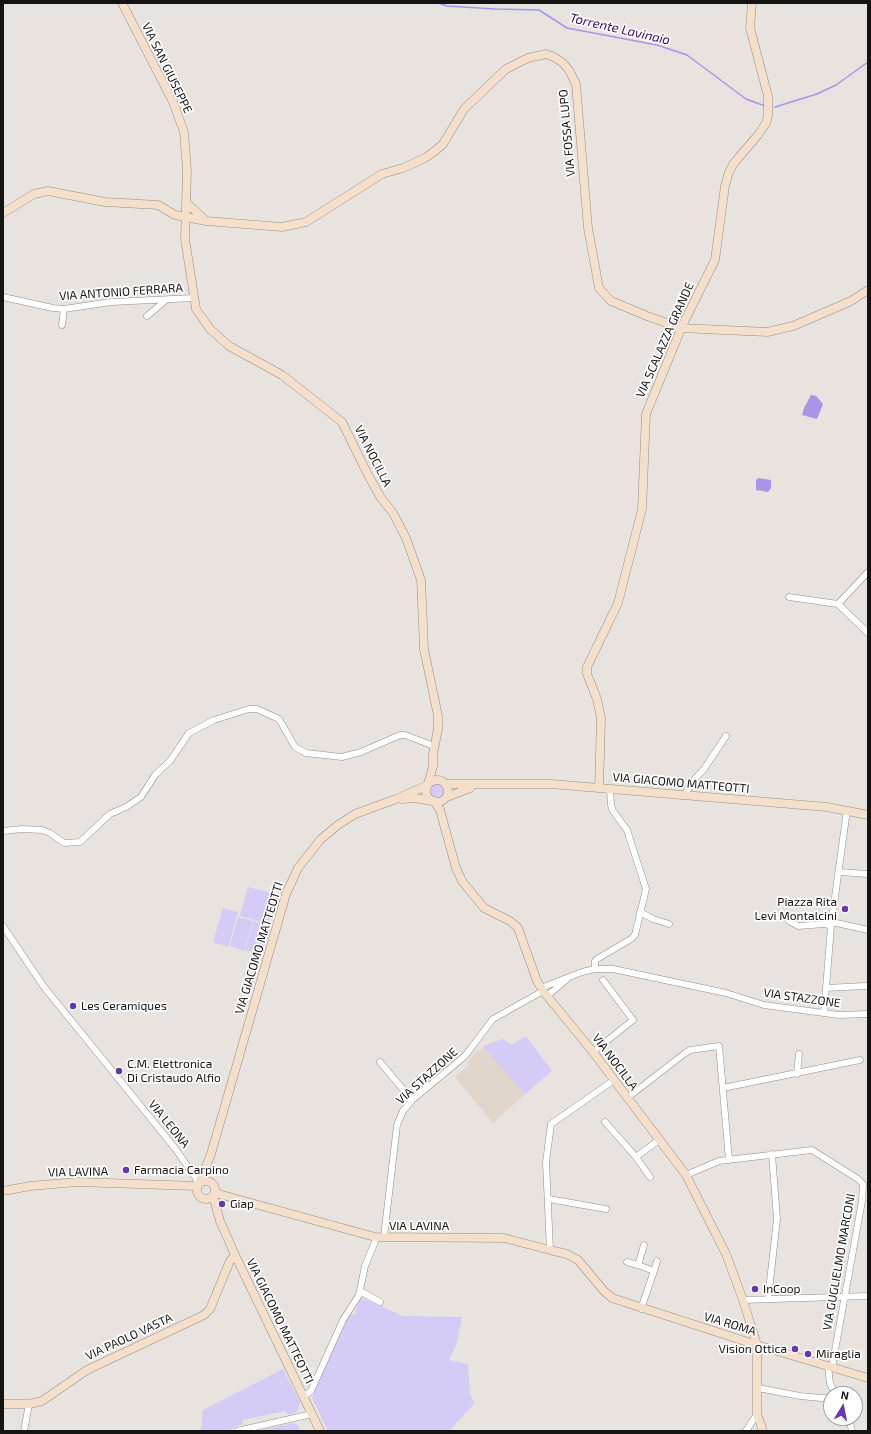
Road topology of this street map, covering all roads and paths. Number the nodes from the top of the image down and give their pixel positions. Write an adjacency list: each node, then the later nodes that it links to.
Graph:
1 (122, 3): 3 (street, VIA SAN GIUSEPPE)
2 (752, 3): 14 (street, VIA SCALAZZA GRANDE)
3 (186, 203): 5 (street, VIA SAN GIUSEPPE); 6 (street)
4 (3, 213): 5 (street, VIA FOSSA LUPO)
5 (186, 218): 6 (street, VIA FOSSA LUPO); 9 (street, VIA NOCILLA)
6 (206, 220): 14 (street, VIA FOSSA LUPO)
7 (868, 290): 14 (street, VIA FOSSA LUPO)
8 (3, 297): 11 (street, VIA ANTONIO FERRARA)
9 (194, 298): 10 (street, VIA ANTONIO FERRARA); 20 (street, VIA NOCILLA)
10 (166, 300): 11 (street, VIA ANTONIO FERRARA); 12 (street)
11 (64, 309): 13 (street)
12 (147, 316)
13 (62, 325)
14 (681, 328): 25 (street, VIA SCALAZZA GRANDE)
15 (868, 572): 17 (street)
16 (789, 597): 17 (street)
17 (838, 604): 18 (street)
18 (868, 633)
19 (726, 736): 27 (street)
20 (434, 746): 21 (street, VIA NOCILLA); 34 (street)
21 (433, 766): 22 (street); 23 (street, VIA NOCILLA)
22 (444, 782): 23 (street); 24 (street); 28 (street)
23 (428, 784): 29 (street); 30 (street)
24 (491, 784): 25 (street, VIA GIACOMO MATTEOTTI); 28 (street)
25 (599, 788): 26 (street, VIA GIACOMO MATTEOTTI)
26 (610, 789): 27 (street, VIA GIACOMO MATTEOTTI); 37 (street)
27 (684, 796): 32 (street, VIA GIACOMO MATTEOTTI)
28 (445, 798): 30 (street); 31 (street)
29 (396, 799): 30 (street); 62 (street, VIA GIACOMO MATTEOTTI)
30 (433, 801): 31 (street)
31 (440, 810): 48 (street, VIA NOCILLA)
32 (847, 810): 33 (street, VIA GIACOMO MATTEOTTI); 35 (street)
33 (868, 815)
34 (3, 831)
35 (839, 872): 36 (street); 40 (street)
36 (868, 874)
37 (640, 912): 39 (street); 43 (street)
38 (789, 921): 40 (street)
39 (669, 924)
40 (832, 924): 42 (street); 47 (street)
41 (3, 926): 68 (street, VIA LEONA)
42 (868, 930)
43 (595, 969): 44 (street, VIA STAZZONE); 49 (street, VIA STAZZONE)
44 (569, 977): 48 (street, VIA STAZZONE); 48 (street)
45 (603, 980): 51 (street)
46 (865, 986): 47 (street)
47 (826, 988): 49 (street)
48 (544, 992): 51 (street, VIA NOCILLA); 59 (street, VIA STAZZONE)
49 (824, 1013): 50 (street, VIA STAZZONE)
50 (868, 1014)
51 (593, 1052): 56 (street, VIA NOCILLA)
52 (799, 1054): 55 (street)
53 (860, 1060): 55 (street)
54 (380, 1062): 59 (street)
55 (797, 1074): 57 (street)
56 (614, 1080): 58 (street, VIA NOCILLA); 74 (street)
57 (723, 1088): 58 (street); 65 (street)
58 (627, 1098): 61 (street, VIA NOCILLA)
59 (412, 1100): 77 (street, VIA STAZZONE)
60 (606, 1122): 64 (street)
61 (659, 1140): 64 (street); 66 (street, VIA NOCILLA)
62 (211, 1154): 68 (street); 69 (street)
63 (772, 1154): 65 (street); 86 (street, VIA GUGLIELMO MARCONI); 89 (street)
64 (636, 1157): 67 (street)
65 (729, 1160): 66 (street)
66 (686, 1175): 90 (street, VIA NOCILLA)
67 (650, 1177)
68 (198, 1184): 69 (street); 70 (street, VIA LAVINA); 73 (street)
69 (213, 1184): 72 (street)
70 (178, 1186): 71 (street, VIA LAVINA); 73 (street)
71 (3, 1191)
72 (214, 1194): 73 (street); 76 (street); 77 (street, VIA LAVINA)
73 (200, 1197): 76 (street)
74 (549, 1200): 75 (street); 79 (street)
75 (606, 1209)
76 (220, 1221): 80 (street, VIA GIACOMO MATTEOTTI)
77 (381, 1237): 79 (street, VIA LAVINA); 85 (street, VIA STAZZONE)
78 (644, 1245): 83 (street)
79 (550, 1250): 88 (street, VIA LAVINA)
80 (235, 1255): 98 (street, VIA GIACOMO MATTEOTTI); 101 (street, VIA PAOLO VASTA)
81 (657, 1261): 84 (street)
82 (627, 1262): 83 (street)
83 (638, 1265): 84 (street)
84 (654, 1271): 92 (street)
85 (360, 1291): 91 (street); 98 (street, VIA STAZZONE)
86 (845, 1296): 87 (street); 89 (street); 94 (street, VIA GUGLIELMO MARCONI)
87 (868, 1296)
88 (609, 1297): 92 (street, VIA ROMA)
89 (768, 1299): 90 (street)
90 (743, 1300): 93 (street, VIA NOCILLA)
91 (380, 1302)
92 (641, 1309): 93 (street, VIA ROMA)
93 (757, 1345): 94 (street, VIA ROMA); 97 (street, VIA NOCILLA)
94 (830, 1366): 95 (street, VIA ROMA); 96 (street, VIA GUGLIELMO MARCONI)
95 (868, 1378)
96 (831, 1386)
97 (758, 1388): 99 (street); 103 (street, VIA NOCILLA)
98 (303, 1397): 102 (street, VIA GIACOMO MATTEOTTI)
99 (823, 1398)
100 (3, 1404): 101 (street, VIA PAOLO VASTA)
101 (29, 1404): 104 (street)
102 (312, 1414): 105 (street); 106 (street, VIA GIACOMO MATTEOTTI)
103 (757, 1414): 107 (street); 108 (street)
104 (24, 1431)
105 (237, 1431)
106 (320, 1431)
107 (746, 1431)
108 (763, 1431)

